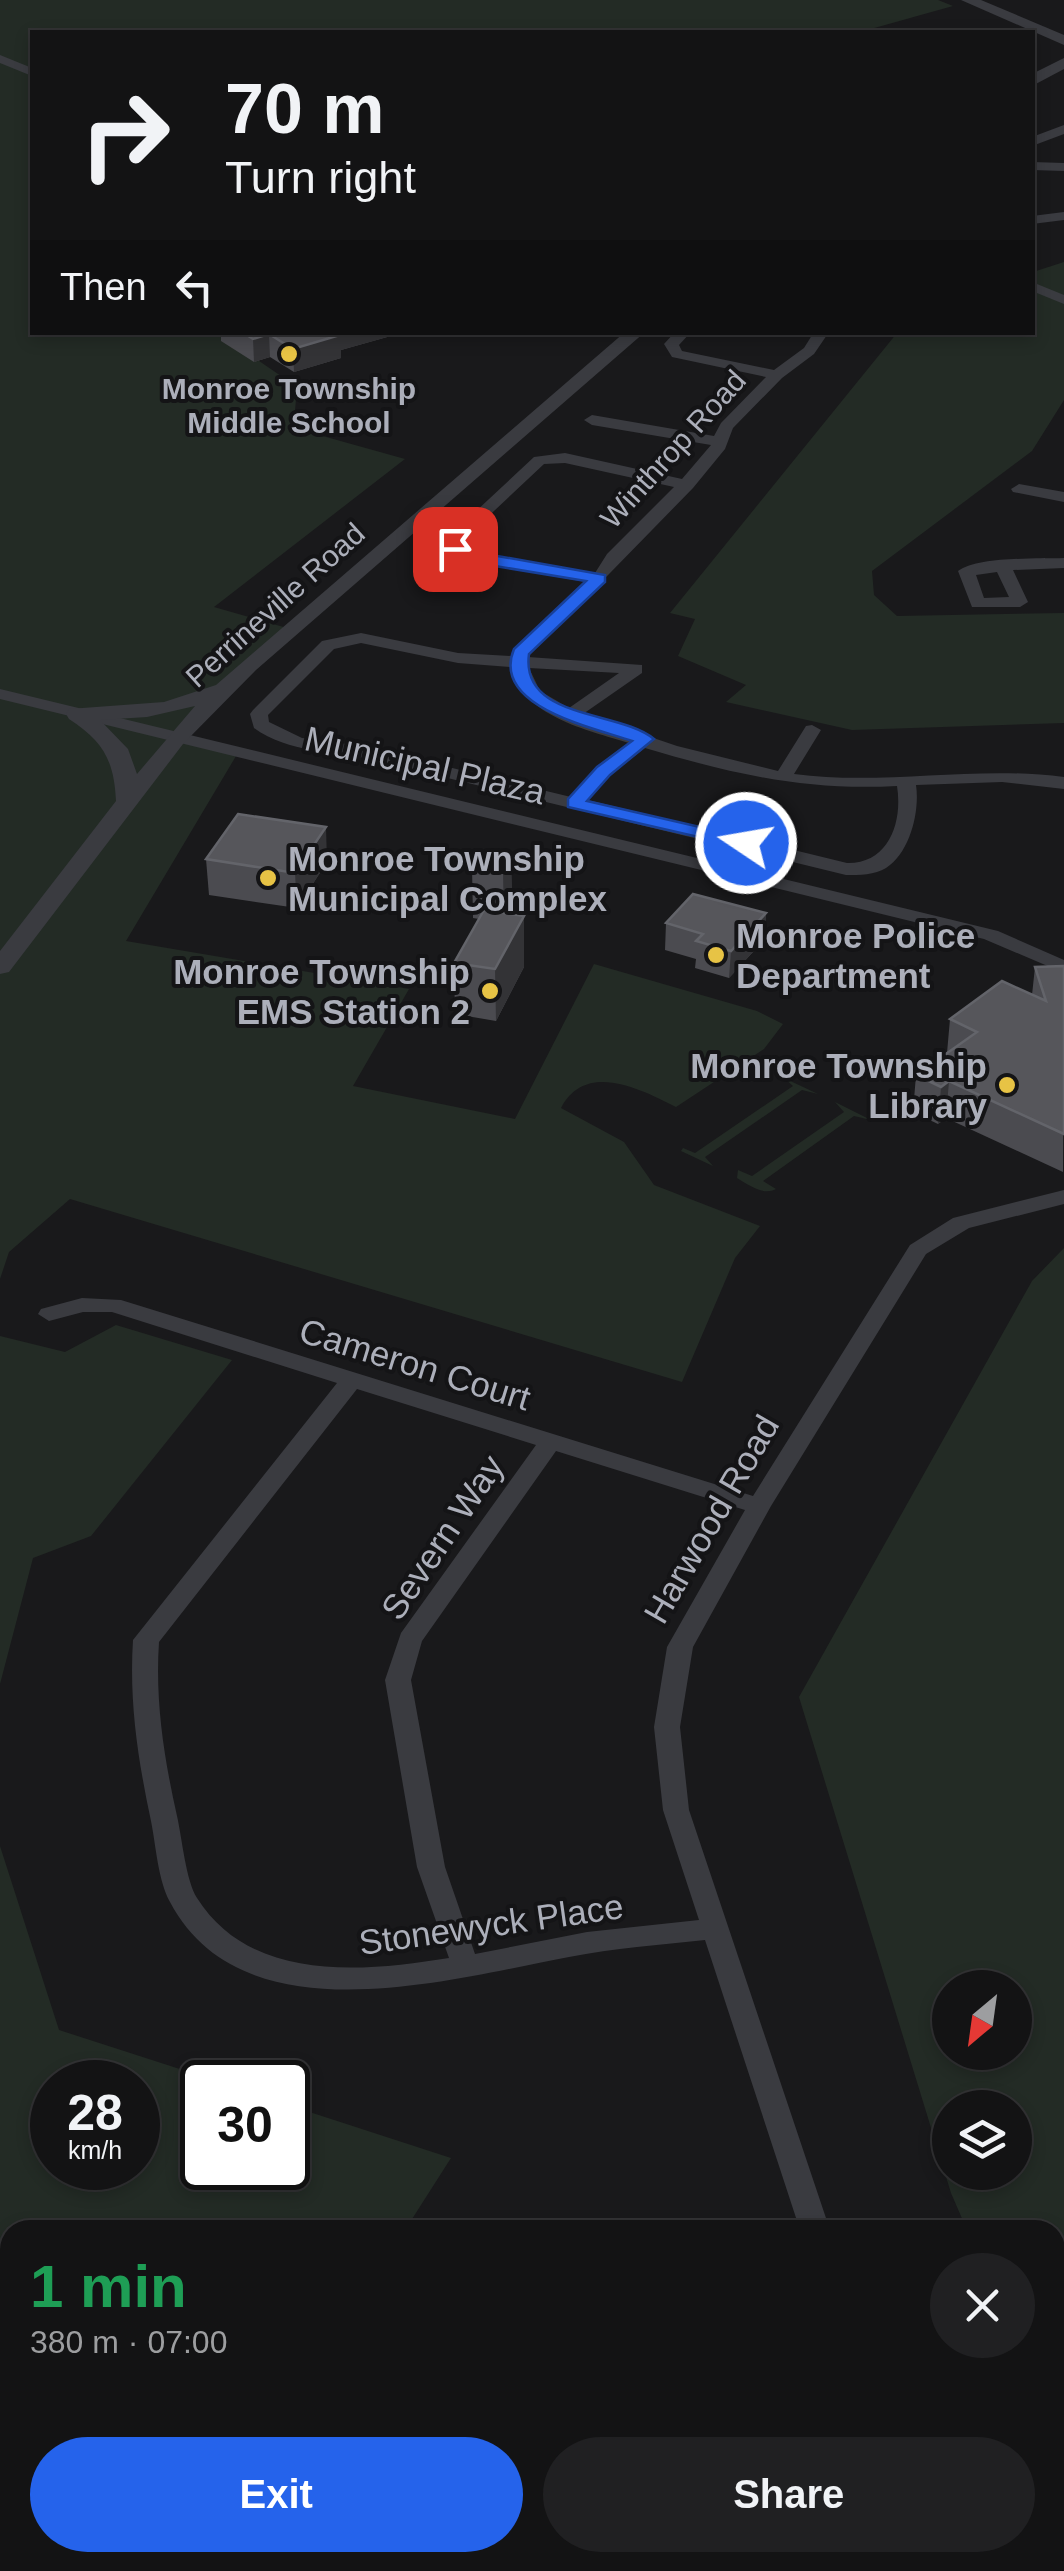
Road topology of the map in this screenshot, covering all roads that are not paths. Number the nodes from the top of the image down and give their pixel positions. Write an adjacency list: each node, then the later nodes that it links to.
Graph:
1 (968, 0): 2 (street)
2 (1034, 28): 3 (street); 4 (street)
3 (1064, 31)
4 (1064, 40)
5 (0, 59): 7 (street)
6 (1061, 66): 8 (street)
7 (30, 71)
8 (1035, 79)
9 (1064, 129): 10 (street)
10 (1035, 141)
11 (1035, 166): 12 (street)
12 (1064, 167)
13 (1064, 216): 14 (street)
14 (1035, 220)
15 (1035, 287): 16 (street)
16 (1064, 300)
17 (633, 335): 30 (street, Perrineville Road)
18 (681, 335): 20 (street)
19 (820, 335): 20 (street, Winthrop Road)
20 (777, 376): 22 (street, Winthrop Road)
21 (592, 420): 22 (street)
22 (720, 442): 23 (street, Winthrop Road)
23 (686, 484): 28 (street, Winthrop Road); 28 (street)
24 (1018, 489): 25 (street)
25 (1064, 497)
26 (1064, 562): 27 (street)
27 (1003, 566)
28 (599, 578): 29 (street, Winthrop Road)
29 (519, 664): 33 (street); 33 (street); 41 (street)
30 (228, 684): 32 (street); 35 (street, Perrineville Road)
31 (0, 694): 32 (street, Municipal Plaza)
32 (77, 714): 35 (street, Municipal Plaza); 40 (street)
33 (569, 716): 36 (street)
34 (812, 730): 37 (street)
35 (175, 738): 40 (street, Perrineville Road); 42 (street, Municipal Plaza)
36 (645, 739): 37 (street); 41 (street)
37 (782, 777): 38 (street)
38 (906, 782): 39 (street); 41 (street)
39 (1064, 783)
40 (127, 800): 43 (street, Perrineville Road)
41 (574, 803)
42 (1064, 966)
43 (0, 967)
44 (1064, 1197): 48 (street, Harwood Road)
45 (49, 1314): 46 (street, Cameron Court)
46 (351, 1381): 47 (street, Cameron Court); 50 (street, Stonewyck Place)
47 (549, 1443): 48 (street, Cameron Court); 50 (street, Severn Way)
48 (760, 1506): 49 (street, Harwood Road)
49 (713, 1929): 50 (street, Stonewyck Place); 51 (street, Harwood Road)
50 (465, 1965)
51 (812, 2220)

